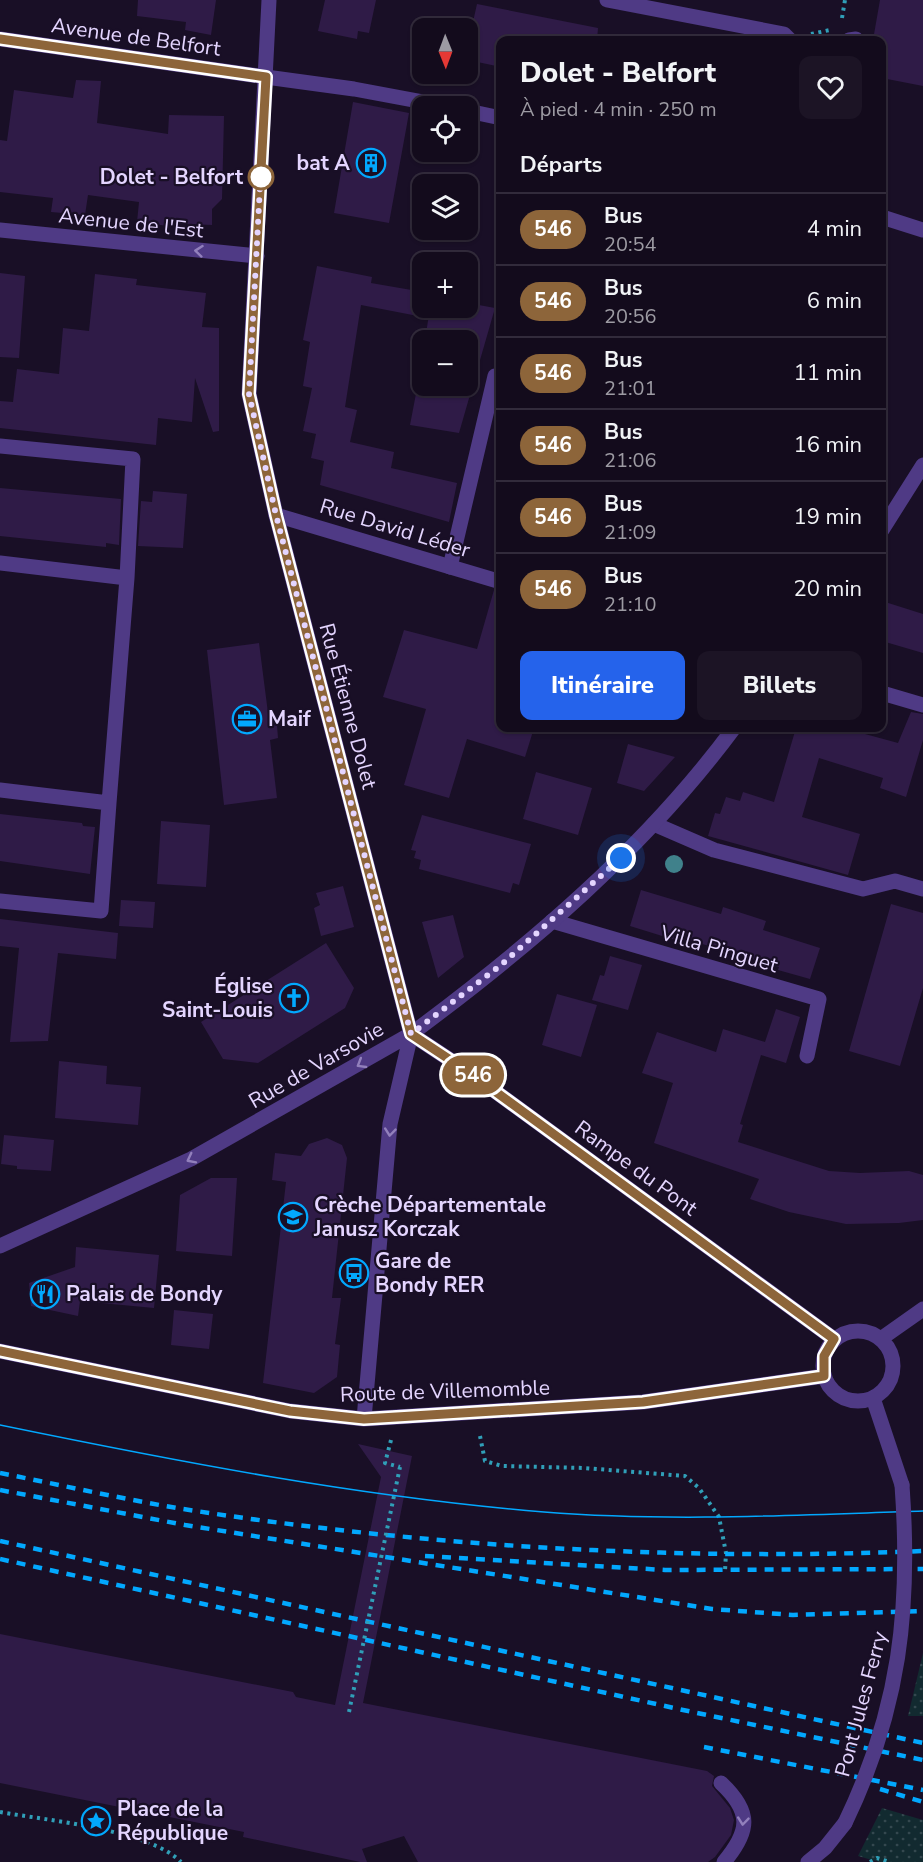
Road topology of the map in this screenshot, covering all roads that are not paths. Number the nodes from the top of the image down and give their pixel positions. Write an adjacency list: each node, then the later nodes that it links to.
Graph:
1 (269, 0): 5 (street, Rue Étienne Dolet)
2 (607, 0): 3 (street)
3 (782, 36)
4 (0, 39): 5 (street, Avenue de Belfort)
5 (266, 77): 6 (street, Avenue de Belfort); 12 (street, Rue Étienne Dolet)
6 (412, 100)
7 (478, 113): 8 (street)
8 (496, 117)
9 (886, 218): 11 (street)
10 (0, 230): 12 (street, Avenue de l'Est, one-way to 10)
11 (923, 230)
12 (257, 256): 16 (street, Rue Étienne Dolet)
13 (495, 376): 19 (street)
14 (0, 446): 20 (street)
15 (923, 465): 17 (street)
16 (276, 515): 19 (street, Rue David Léder); 31 (street, Rue Étienne Dolet)
17 (886, 524)
18 (0, 563): 20 (street)
19 (450, 567): 21 (street, Rue David Léder)
20 (127, 578): 26 (street)
21 (496, 581)
22 (886, 694): 23 (street)
23 (923, 705)
24 (731, 732): 27 (street, Rue de Varsovie)
25 (0, 790): 26 (street)
26 (109, 803): 29 (street)
27 (654, 824): 28 (street); 30 (street, Rue de Varsovie)
28 (923, 889)
29 (0, 901)
30 (552, 921): 31 (street, Rue de Varsovie); 32 (street, Villa Pinguet)
31 (411, 1034): 33 (street, Rue de Varsovie, one-way to 33); 36 (street, Rampe du Pont); 40 (street, Rue Étienne Dolet, one-way to 40)
32 (807, 1056)
33 (0, 1246)
34 (923, 1309): 35 (street)
35 (882, 1338): 36 (street); 39 (street)
36 (834, 1339): 38 (street)
37 (0, 1351): 40 (street, Route de Villemomble)
38 (824, 1376): 39 (street); 40 (street, Route de Villemomble)
39 (873, 1398): 43 (street, Pont Jules Ferry, bridge)
40 (364, 1419)
41 (721, 1783): 42 (street, one-way to 42)
42 (724, 1862)
43 (808, 1862)

